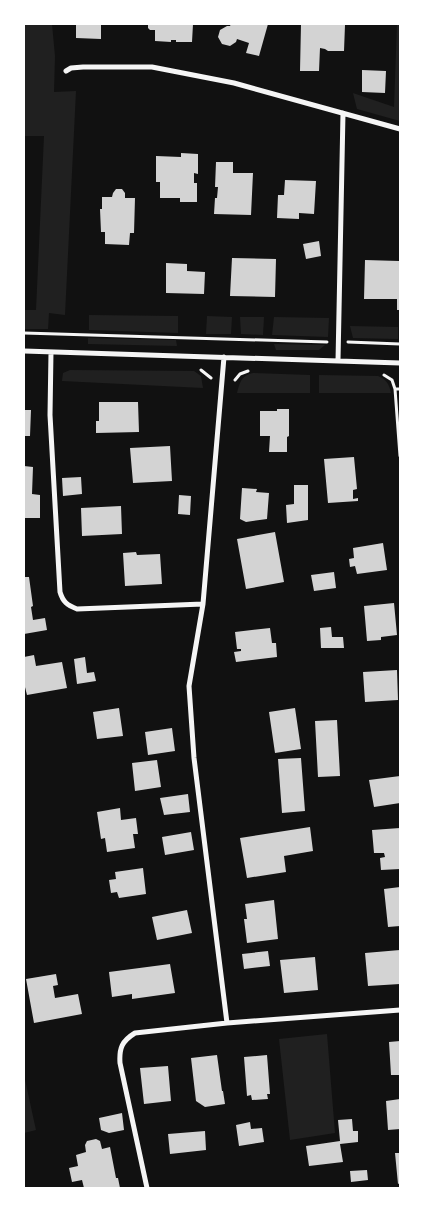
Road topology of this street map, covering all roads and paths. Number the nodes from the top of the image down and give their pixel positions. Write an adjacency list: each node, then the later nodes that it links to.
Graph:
1 (66, 71): 2 (street)
2 (343, 113): 3 (street); 5 (street)
3 (400, 129)
4 (24, 333): 5 (path)
5 (338, 342): 6 (path); 10 (street)
6 (400, 344)
7 (24, 351): 8 (street)
8 (51, 352): 9 (street); 16 (street)
9 (224, 357): 10 (street); 16 (street)
10 (338, 361): 11 (street)
11 (400, 363)
12 (236, 380): 13 (path)
13 (234, 388)
14 (395, 389): 15 (path)
15 (400, 456)
16 (203, 604): 18 (street)
17 (400, 1010): 18 (street)
18 (227, 1023): 19 (street)
19 (147, 1188)

